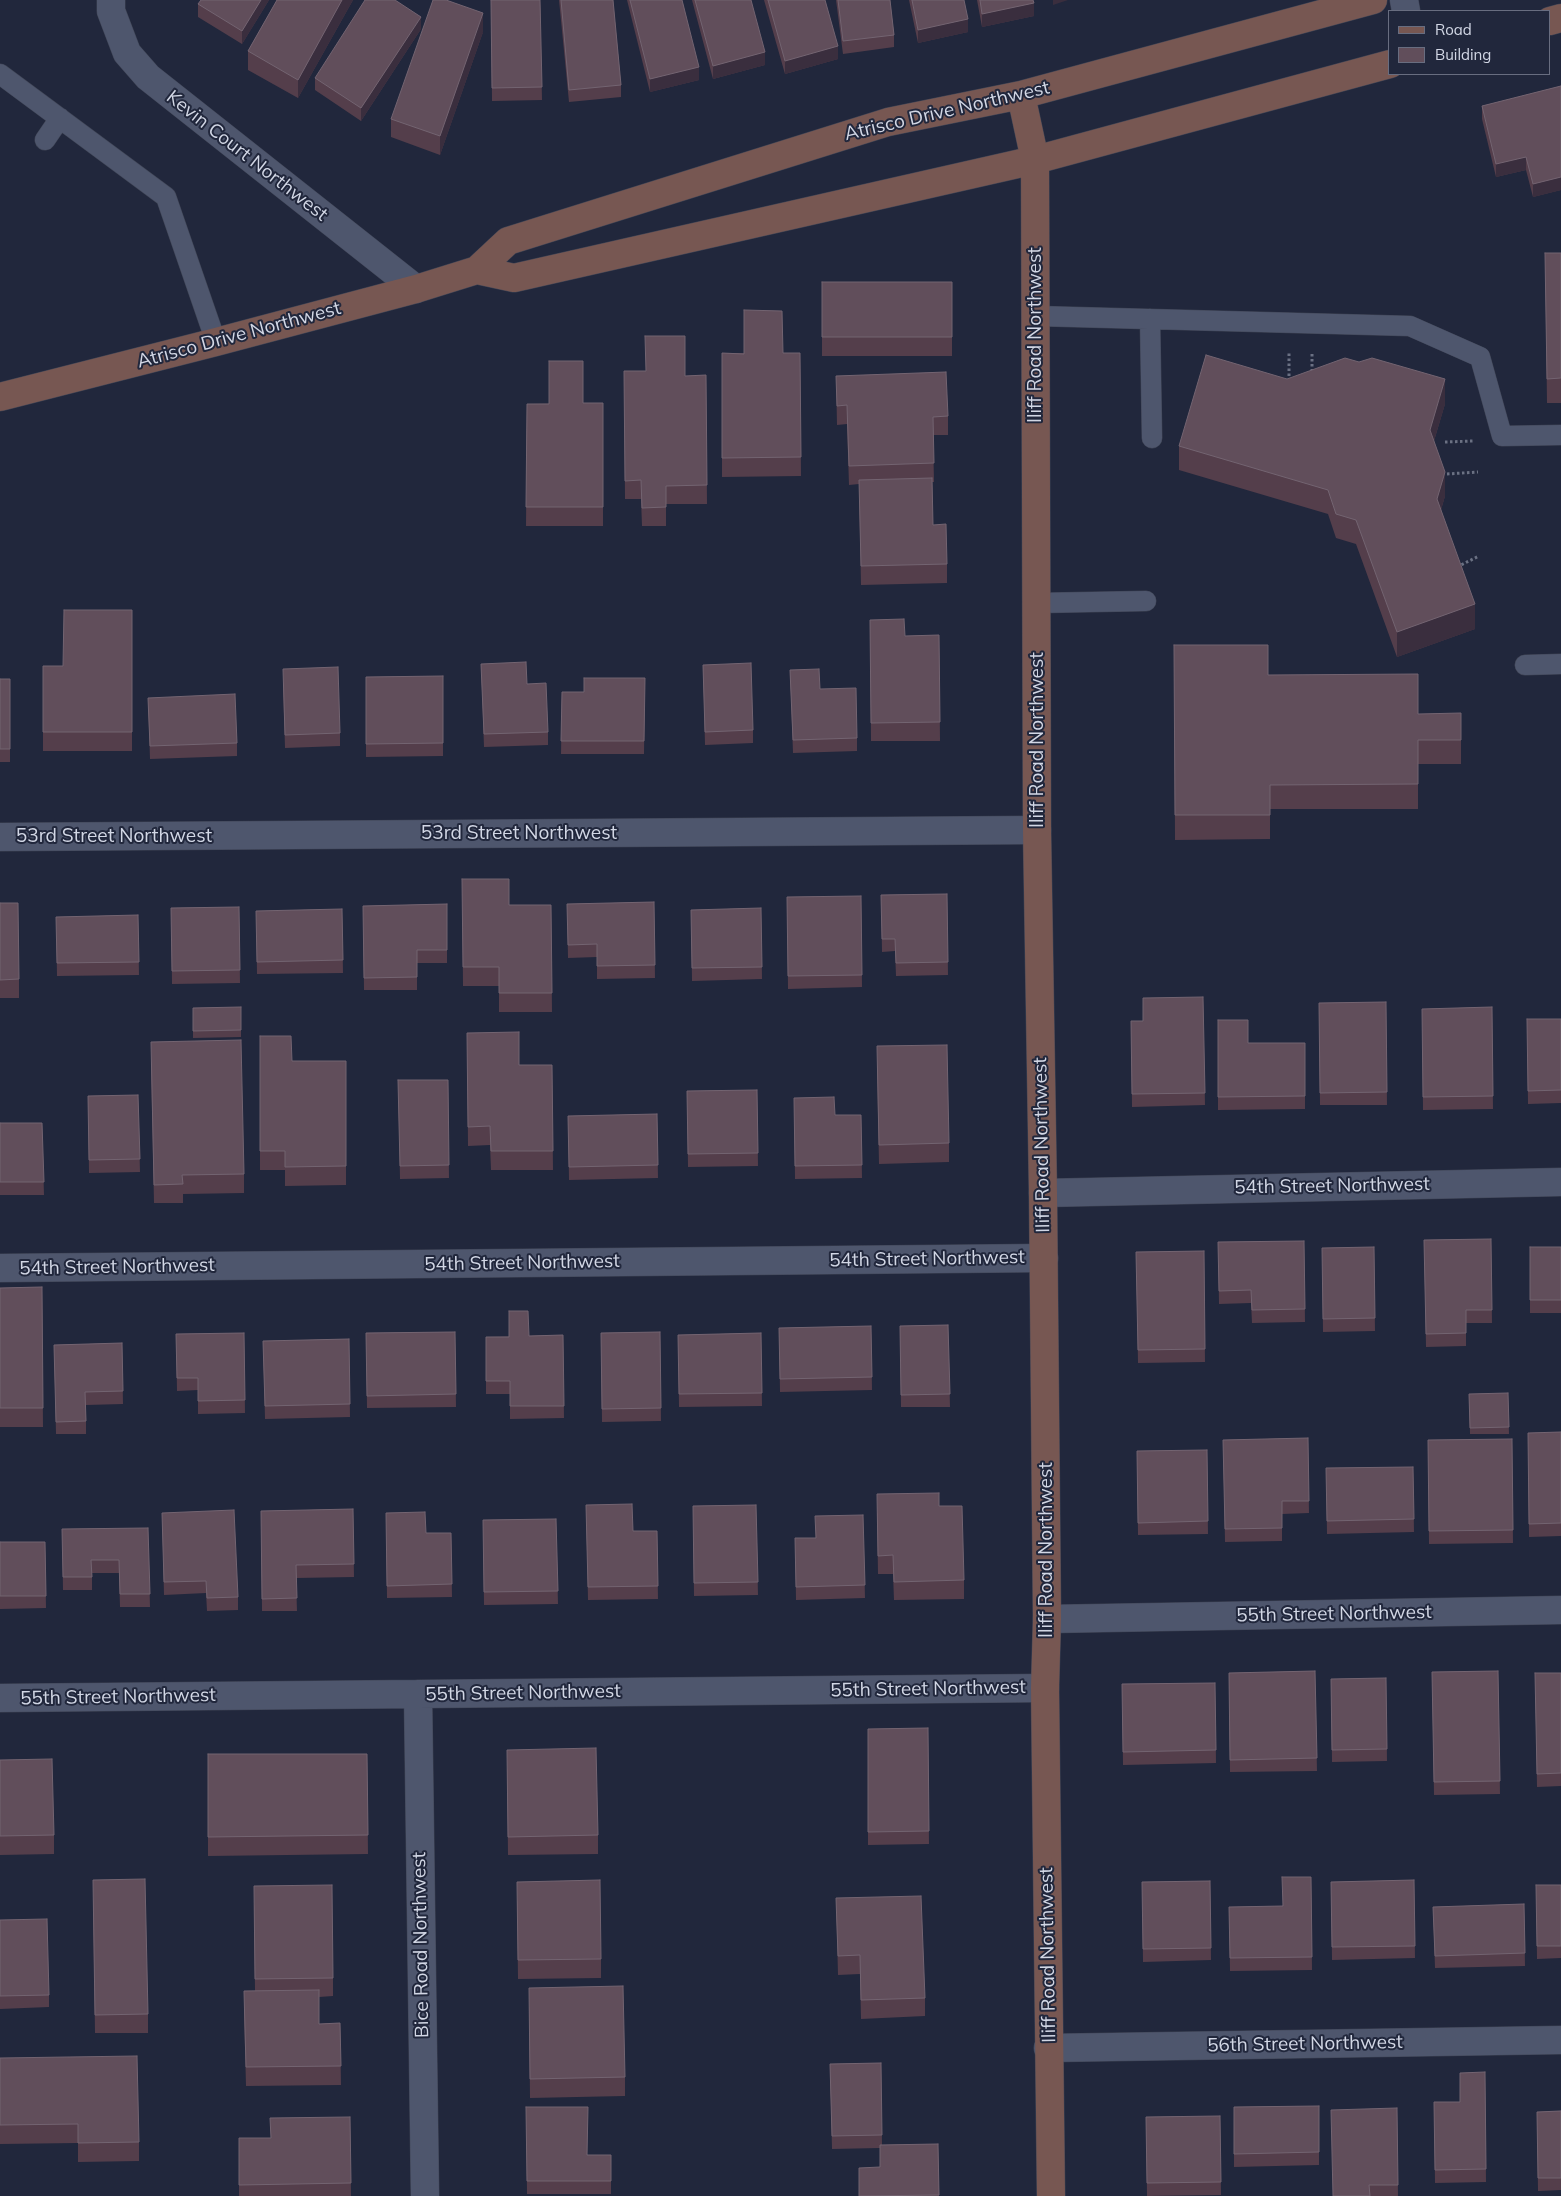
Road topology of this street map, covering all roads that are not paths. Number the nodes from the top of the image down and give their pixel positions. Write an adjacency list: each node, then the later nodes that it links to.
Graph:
1 (111, 0): 10 (street, Kevin Court Northwest)
2 (1373, 0): 5 (main road, Atrisco Drive Northwest)
3 (1388, 65): 8 (main road, Atrisco Drive Northwest)
4 (0, 74): 6 (lane)
5 (1021, 95): 8 (main road, Iliff Road Northwest); 9 (main road, Atrisco Drive Northwest)
6 (60, 118): 7 (lane); 13 (lane)
7 (45, 140)
8 (1035, 160): 9 (main road, Atrisco Drive Northwest); 11 (main road, Iliff Road Northwest)
9 (477, 270): 10 (main road, Atrisco Drive Northwest)
10 (416, 289): 13 (main road, Atrisco Drive Northwest)
11 (1036, 316): 12 (lane); 18 (main road, Iliff Road Northwest)
12 (1150, 319): 15 (lane); 16 (lane)
13 (216, 342): 14 (main road, Atrisco Drive Northwest)
14 (0, 397)
15 (1561, 435)
16 (1152, 438)
17 (1146, 601): 18 (lane)
18 (1036, 603): 21 (main road, Iliff Road Northwest)
19 (1561, 664): 20 (lane)
20 (1525, 665)
21 (1037, 830): 22 (street, 53rd Street Northwest); 24 (main road, Iliff Road Northwest)
22 (0, 837)
23 (1561, 1182): 24 (street, 54th Street Northwest)
24 (1044, 1192): 25 (main road, Iliff Road Northwest)
25 (1044, 1258): 26 (street, 54th Street Northwest); 28 (main road, Iliff Road Northwest)
26 (0, 1268)
27 (1561, 1610): 28 (street, 55th Street Northwest)
28 (1046, 1619): 29 (main road, Iliff Road Northwest)
29 (1045, 1688): 30 (street, 55th Street Northwest); 33 (main road, Iliff Road Northwest)
30 (418, 1694): 31 (street, 55th Street Northwest); 34 (street, Bice Road Northwest)
31 (0, 1698)
32 (1561, 2040): 33 (street, 56th Street Northwest)
33 (1048, 2048): 35 (main road, Iliff Road Northwest)
34 (425, 2196)
35 (1051, 2196)

